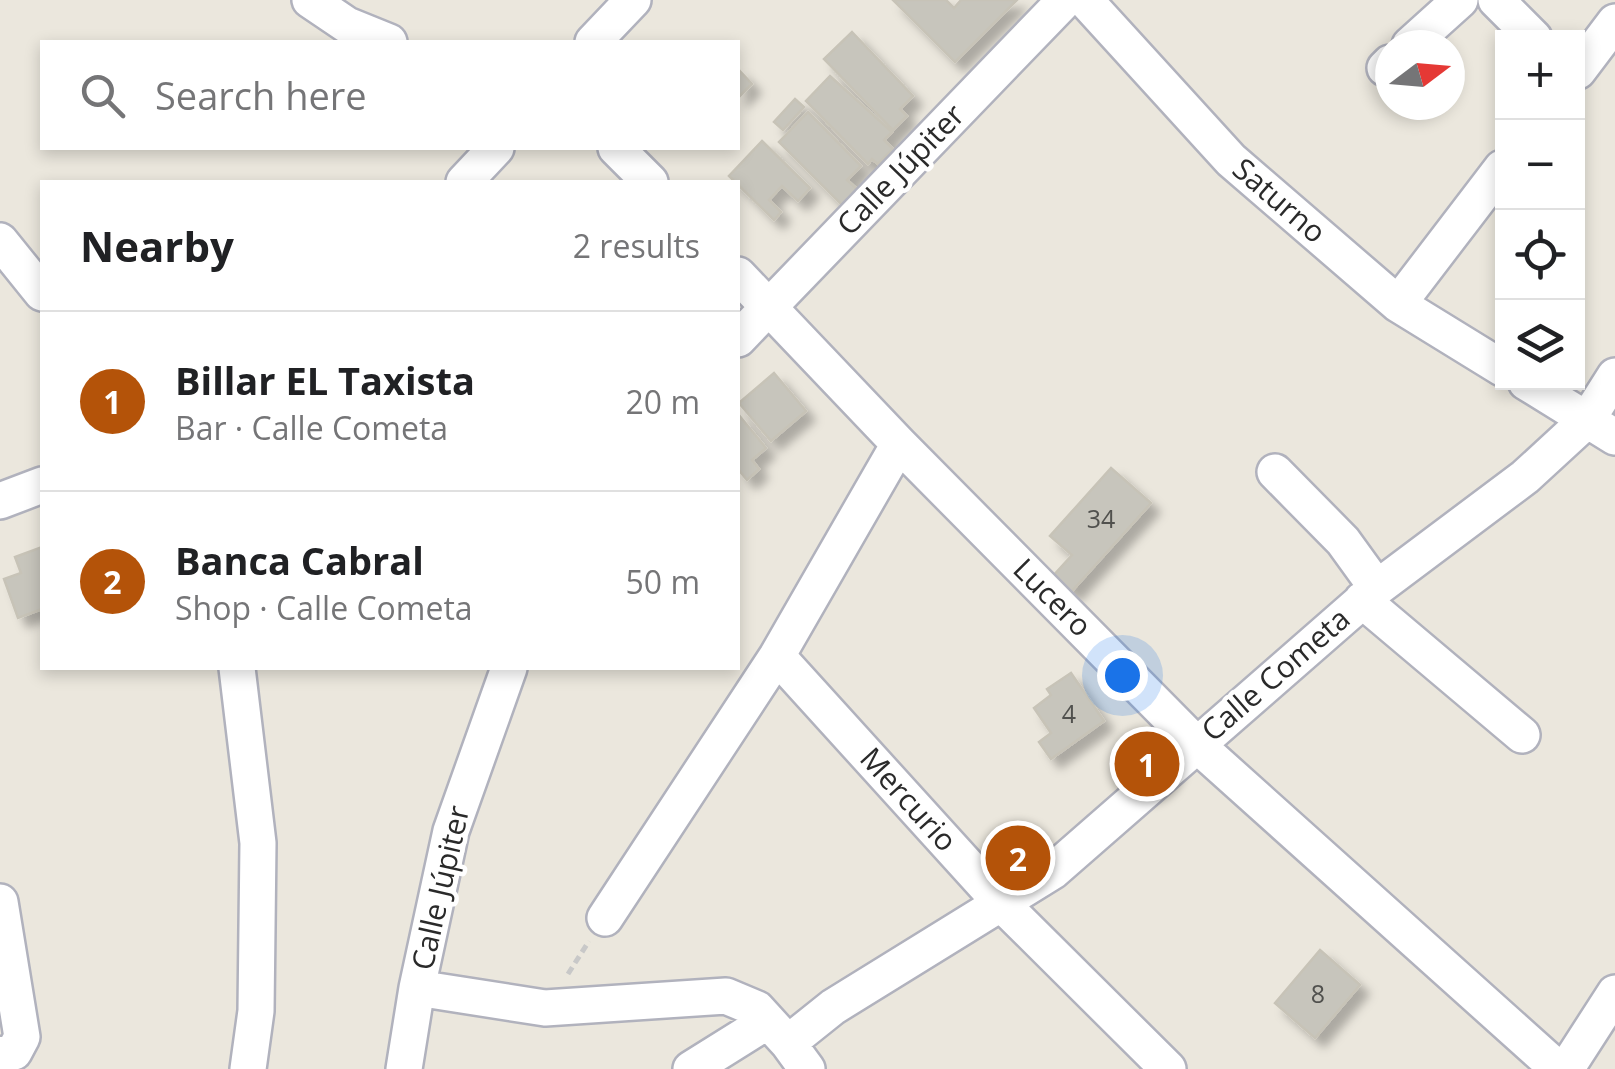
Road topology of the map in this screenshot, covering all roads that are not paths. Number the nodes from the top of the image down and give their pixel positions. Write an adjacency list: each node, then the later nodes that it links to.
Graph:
1 (310, 0): 10 (street)
2 (634, 0): 11 (street)
3 (1065, 0): 22 (street, Calle Júpiter)
4 (1085, 0): 21 (street, Saturno)
5 (1460, 0): 8 (street)
6 (1496, 0): 9 (street)
7 (1615, 22): 12 (street)
8 (1427, 30)
9 (1526, 30)
10 (384, 40)
11 (595, 40)
12 (1585, 62)
13 (494, 150): 16 (street)
14 (618, 150): 17 (street)
15 (1495, 177): 21 (street)
16 (466, 180)
17 (648, 180)
18 (0, 241): 20 (street)
19 (740, 277): 22 (street, Lucero)
20 (40, 291)
21 (1398, 304): 24 (street, Saturno)
22 (768, 307): 23 (street, Calle Júpiter); 28 (street, Lucero)
23 (740, 337)
24 (1495, 364)
25 (1615, 376): 27 (street, Calle Cometa)
26 (1539, 390): 27 (street)
27 (1601, 429): 32 (street, Calle Cometa)
28 (899, 444): 33 (street); 37 (street, Lucero)
29 (1275, 472): 32 (street)
30 (40, 487): 31 (street)
31 (0, 501)
32 (1369, 594): 36 (street); 37 (street, Calle Cometa)
33 (777, 656): 39 (street, Mercurio); 40 (street)
34 (237, 670): 45 (street)
35 (507, 670): 41 (street, Calle Júpiter)
36 (1522, 735)
37 (1197, 744): 39 (street, Calle Cometa); 49 (street, Lucero)
38 (0, 902): 44 (street)
39 (1003, 905): 43 (street, Calle Cometa); 48 (street, Mercurio)
40 (605, 918)
41 (417, 988): 43 (street, Calle Júpiter); 46 (street)
42 (1615, 993): 50 (street)
43 (787, 1044): 47 (street, Calle Cometa)
44 (0, 1055)
45 (248, 1069)
46 (404, 1069)
47 (691, 1069)
48 (1168, 1069)
49 (1558, 1069)
50 (1566, 1069)

